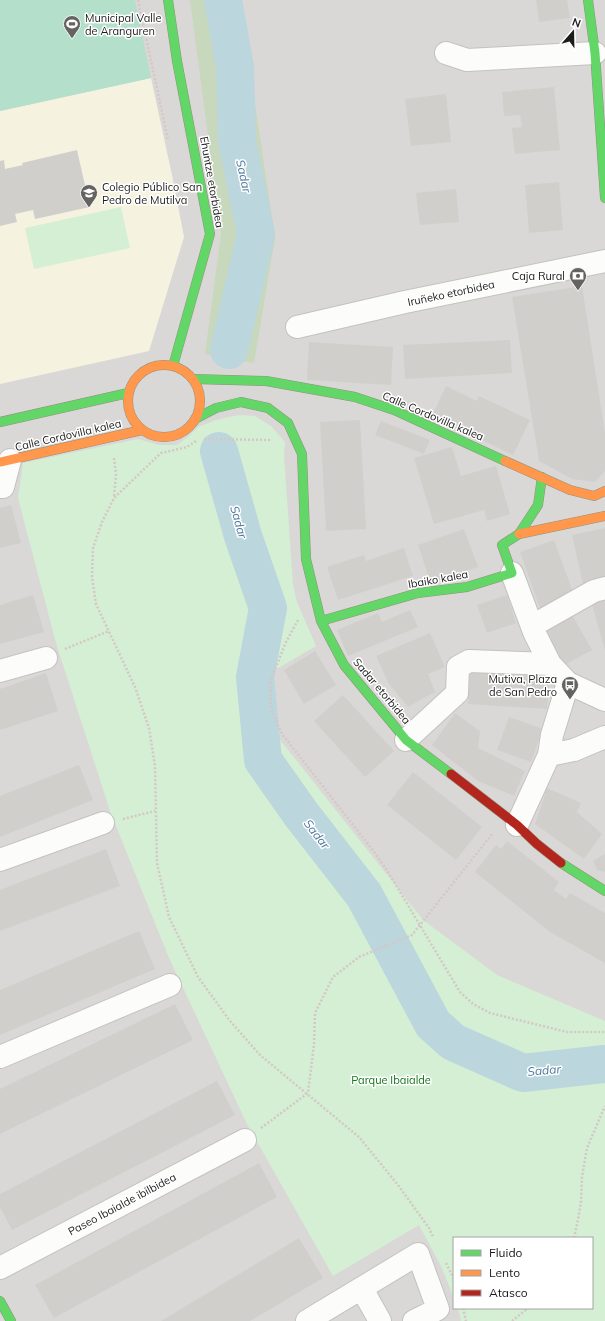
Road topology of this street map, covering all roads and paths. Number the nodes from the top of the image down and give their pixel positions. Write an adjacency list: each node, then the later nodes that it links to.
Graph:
1 (138, 0): 6 (path)
2 (168, 0): 10 (street, Ehuntze etorbidea)
3 (588, 0): 5 (street)
4 (446, 53): 5 (street)
5 (595, 53): 7 (street)
6 (170, 146)
7 (605, 198)
8 (605, 261): 9 (street, Iruñeko etorbidea)
9 (297, 327)
10 (173, 366): 11 (street); 12 (street)
11 (193, 379): 13 (street); 19 (street, Calle Cordovilla kalea)
12 (128, 394): 14 (street); 15 (street)
13 (195, 419): 15 (street); 28 (street, Sadar etorbidea)
14 (0, 422)
15 (142, 430): 18 (street, Calle Cordovilla kalea)
16 (272, 440): 22 (path)
17 (113, 457): 22 (path)
18 (5, 461): 20 (street)
19 (542, 477): 21 (street, Calle Cordovilla kalea); 24 (street)
20 (0, 487)
21 (605, 491)
22 (114, 498): 30 (path)
23 (605, 516): 24 (street)
24 (519, 534): 25 (street)
25 (512, 573): 28 (street, Ibaiko kalea); 29 (street)
26 (605, 588): 29 (street)
27 (300, 616): 44 (path)
28 (321, 621): 37 (street, Sadar etorbidea)
29 (532, 626): 32 (street)
30 (109, 631): 31 (path); 39 (path)
31 (46, 658): 33 (street)
32 (550, 664): 34 (street); 37 (street)
33 (0, 671)
34 (568, 683): 35 (street); 38 (street)
35 (605, 700)
36 (605, 737): 38 (street)
37 (406, 740): 41 (street, Sadar etorbidea)
38 (549, 755): 41 (street)
39 (155, 811): 40 (path); 48 (path)
40 (103, 823): 42 (street)
41 (507, 826): 43 (street, Sadar etorbidea); 44 (path)
42 (0, 860)
43 (605, 891)
44 (420, 926): 46 (path); 48 (path)
45 (170, 985): 47 (street)
46 (605, 1032)
47 (0, 1057)
48 (308, 1093): 50 (path); 52 (path)
49 (605, 1106): 51 (path)
50 (245, 1140): 54 (street, Paseo Ibaialde ibilbidea)
51 (574, 1237)
52 (435, 1241)
53 (444, 1260): 55 (path)
54 (0, 1268)
55 (453, 1277)
56 (362, 1289): 61 (street); 62 (street); 63 (street)
57 (0, 1301): 60 (street)
58 (463, 1309): 64 (path)
59 (527, 1309): 65 (path)
60 (11, 1321)
61 (307, 1321)
62 (380, 1321)
63 (414, 1321)
64 (466, 1321)
65 (512, 1321)

